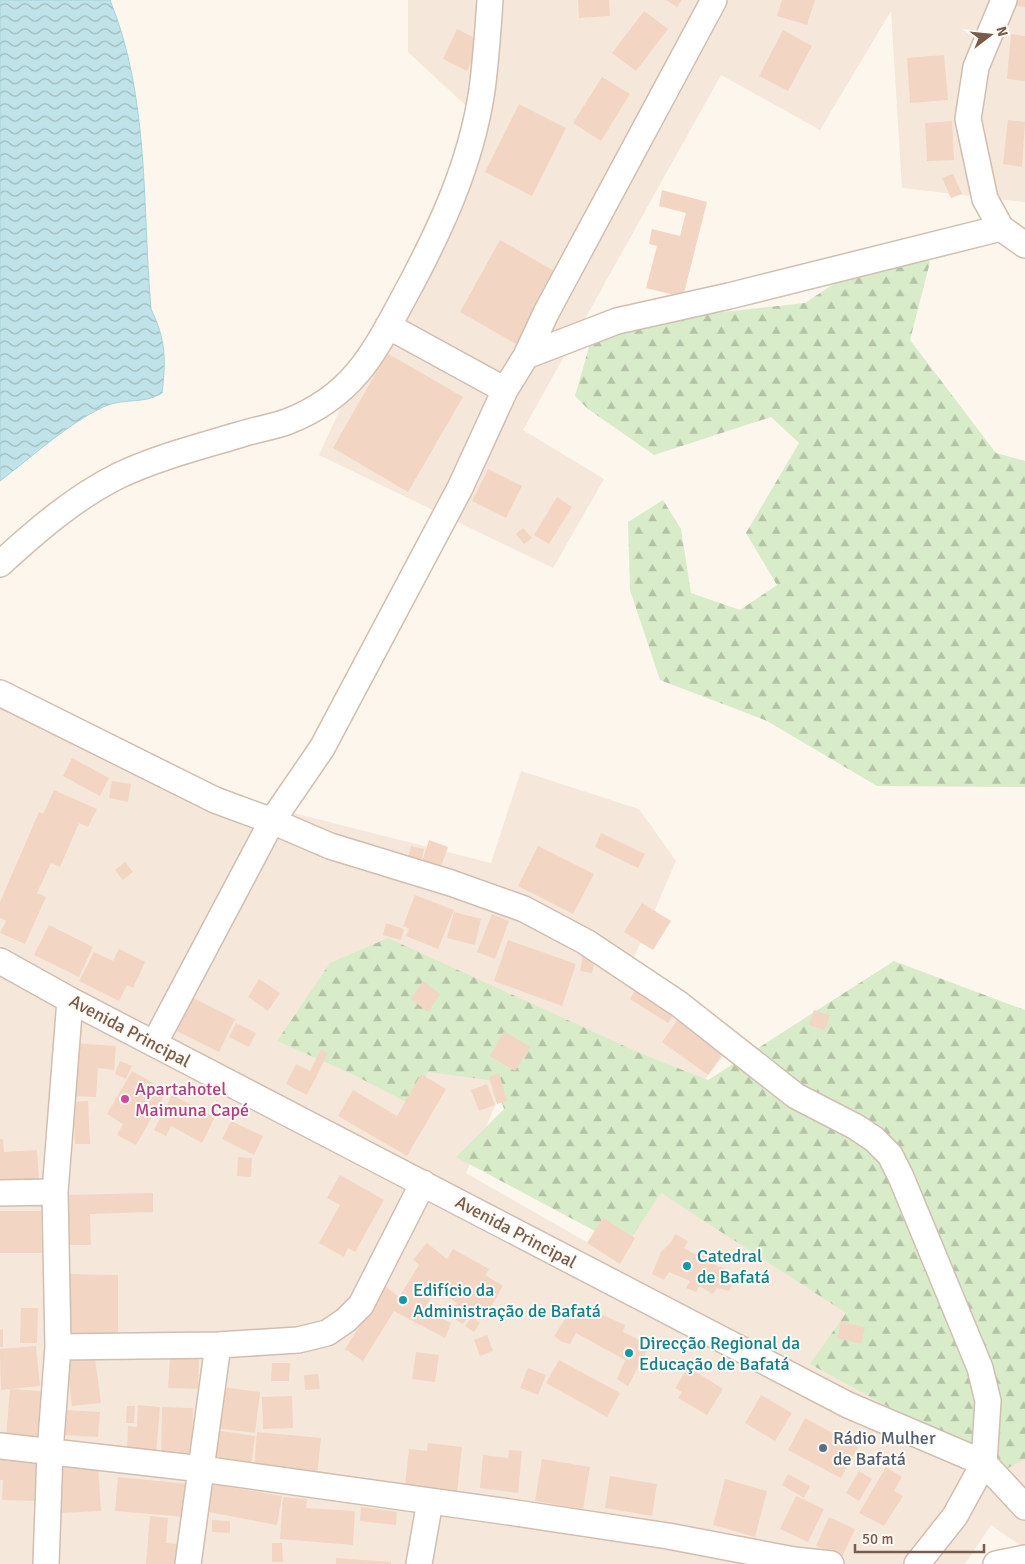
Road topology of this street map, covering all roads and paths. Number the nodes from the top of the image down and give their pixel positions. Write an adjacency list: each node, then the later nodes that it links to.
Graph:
1 (490, 0): 6 (street)
2 (714, 0): 7 (street)
3 (1004, 0): 4 (street)
4 (1001, 228): 5 (street); 7 (street)
5 (1025, 245)
6 (388, 326): 8 (street); 9 (street)
7 (526, 356): 8 (street)
8 (505, 390): 11 (street)
9 (0, 564)
10 (0, 693): 11 (street)
11 (272, 820): 14 (street); 22 (street)
12 (0, 961): 13 (street, Avenida Principal)
13 (70, 1000): 14 (street, Avenida Principal); 16 (street)
14 (154, 1044): 15 (street, Avenida Principal)
15 (423, 1184): 18 (street); 22 (street, Avenida Principal)
16 (55, 1192): 17 (street); 19 (street)
17 (0, 1193)
18 (218, 1345): 19 (street); 23 (street)
19 (58, 1347): 21 (street)
20 (0, 1446): 21 (street)
21 (50, 1452): 23 (street); 27 (street)
22 (984, 1463): 25 (street, Avenida Principal); 31 (street)
23 (202, 1469): 24 (street); 28 (street)
24 (430, 1501): 29 (street); 30 (street)
25 (1025, 1507)
26 (1025, 1558): 32 (street)
27 (46, 1564)
28 (188, 1564)
29 (419, 1564)
30 (831, 1564)
31 (917, 1564)
32 (996, 1564)

